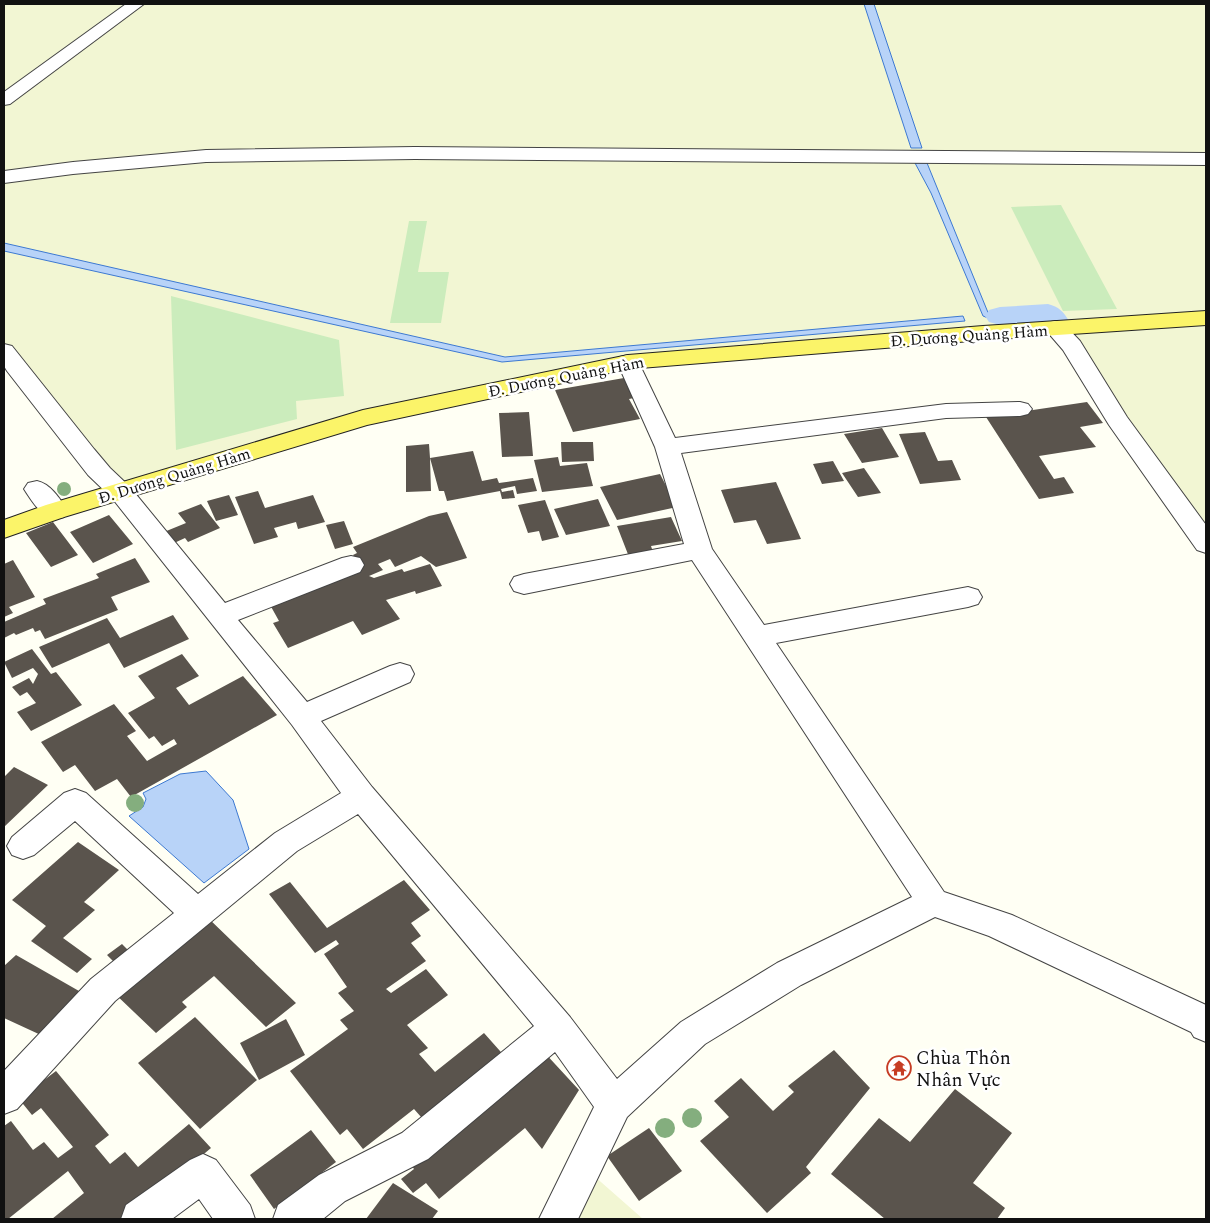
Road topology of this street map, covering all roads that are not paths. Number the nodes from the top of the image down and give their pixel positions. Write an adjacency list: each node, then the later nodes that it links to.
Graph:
1 (136, 4): 2 (street)
2 (4, 100)
3 (1206, 159): 4 (street)
4 (4, 177)
5 (1206, 318): 6 (main road, Đ. Dương Quảng Hàm)
6 (1056, 328): 8 (main road, Đ. Dương Quảng Hàm); 15 (street)
7 (4, 351): 12 (street)
8 (628, 362): 10 (street); 12 (main road, Đ. Dương Quảng Hàm)
9 (1020, 409): 10 (street)
10 (667, 447): 16 (street)
11 (37, 489): 13 (street)
12 (122, 491): 13 (main road, Đ. Dương Quảng Hàm); 20 (street)
13 (55, 511): 14 (main road, Đ. Dương Quảng Hàm)
14 (4, 528)
15 (1206, 544)
16 (698, 550): 18 (street); 21 (street)
17 (351, 565): 20 (street)
18 (524, 584)
19 (968, 597): 21 (street)
20 (220, 616): 23 (street)
21 (755, 637): 26 (street)
22 (400, 674): 23 (street)
23 (302, 717): 24 (street)
24 (361, 796): 27 (street); 29 (street)
25 (23, 846): 27 (street)
26 (933, 902): 28 (street); 31 (street)
27 (196, 913): 30 (street)
28 (1205, 1022)
29 (558, 1028): 31 (street); 34 (street)
30 (4, 1096)
31 (614, 1104): 35 (street)
32 (140, 1219): 33 (street)
33 (236, 1219)
34 (292, 1219)
35 (558, 1219)

